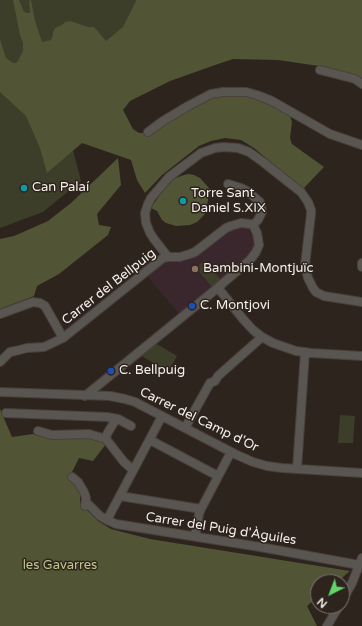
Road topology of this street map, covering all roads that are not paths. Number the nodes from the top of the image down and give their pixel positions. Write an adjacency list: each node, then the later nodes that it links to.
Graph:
1 (320, 70): 2 (street)
2 (362, 84)
3 (148, 132): 4 (street)
4 (362, 146)
5 (228, 184): 6 (street)
6 (253, 225): 7 (street, Carrer del Bellpuig); 10 (street)
7 (168, 256): 11 (street); 14 (street, Carrer del Bellpuig)
8 (362, 263): 9 (street)
9 (362, 267)
10 (218, 288): 13 (street); 19 (street)
11 (362, 302)
12 (0, 314): 14 (street)
13 (262, 337): 15 (street); 24 (street)
14 (63, 338): 17 (street, Carrer del Bellpuig)
15 (305, 352): 16 (street); 29 (street)
16 (362, 356)
17 (0, 362)
18 (0, 392): 19 (street, Carrer del Camp d'Or)
19 (85, 396): 21 (street, Carrer del Camp d'Or)
20 (6, 413): 22 (street)
21 (162, 416): 24 (street, Carrer del Camp d'Or); 27 (street)
22 (116, 419): 23 (street); 26 (street)
23 (130, 426)
24 (185, 428): 28 (street, Carrer del Camp d'Or)
25 (38, 431): 26 (street)
26 (106, 439): 30 (street)
27 (150, 440): 30 (street); 32 (street)
28 (231, 452): 29 (street, Carrer del Camp d'Or); 32 (street)
29 (297, 469): 31 (street, Carrer del Camp d'Or)
30 (133, 470): 34 (street)
31 (362, 474)
32 (218, 476): 35 (street)
33 (72, 477): 36 (street, Carrer del Puig d'Àguiles)
34 (120, 496): 35 (street); 36 (street)
35 (201, 509): 37 (street)
36 (107, 520): 37 (street, Carrer del Puig d'Àguiles)
37 (195, 536): 38 (street, Carrer del Puig d'Àguiles)
38 (361, 561): 39 (street)
39 (350, 587)
40 (334, 614): 41 (street)
41 (327, 626)

